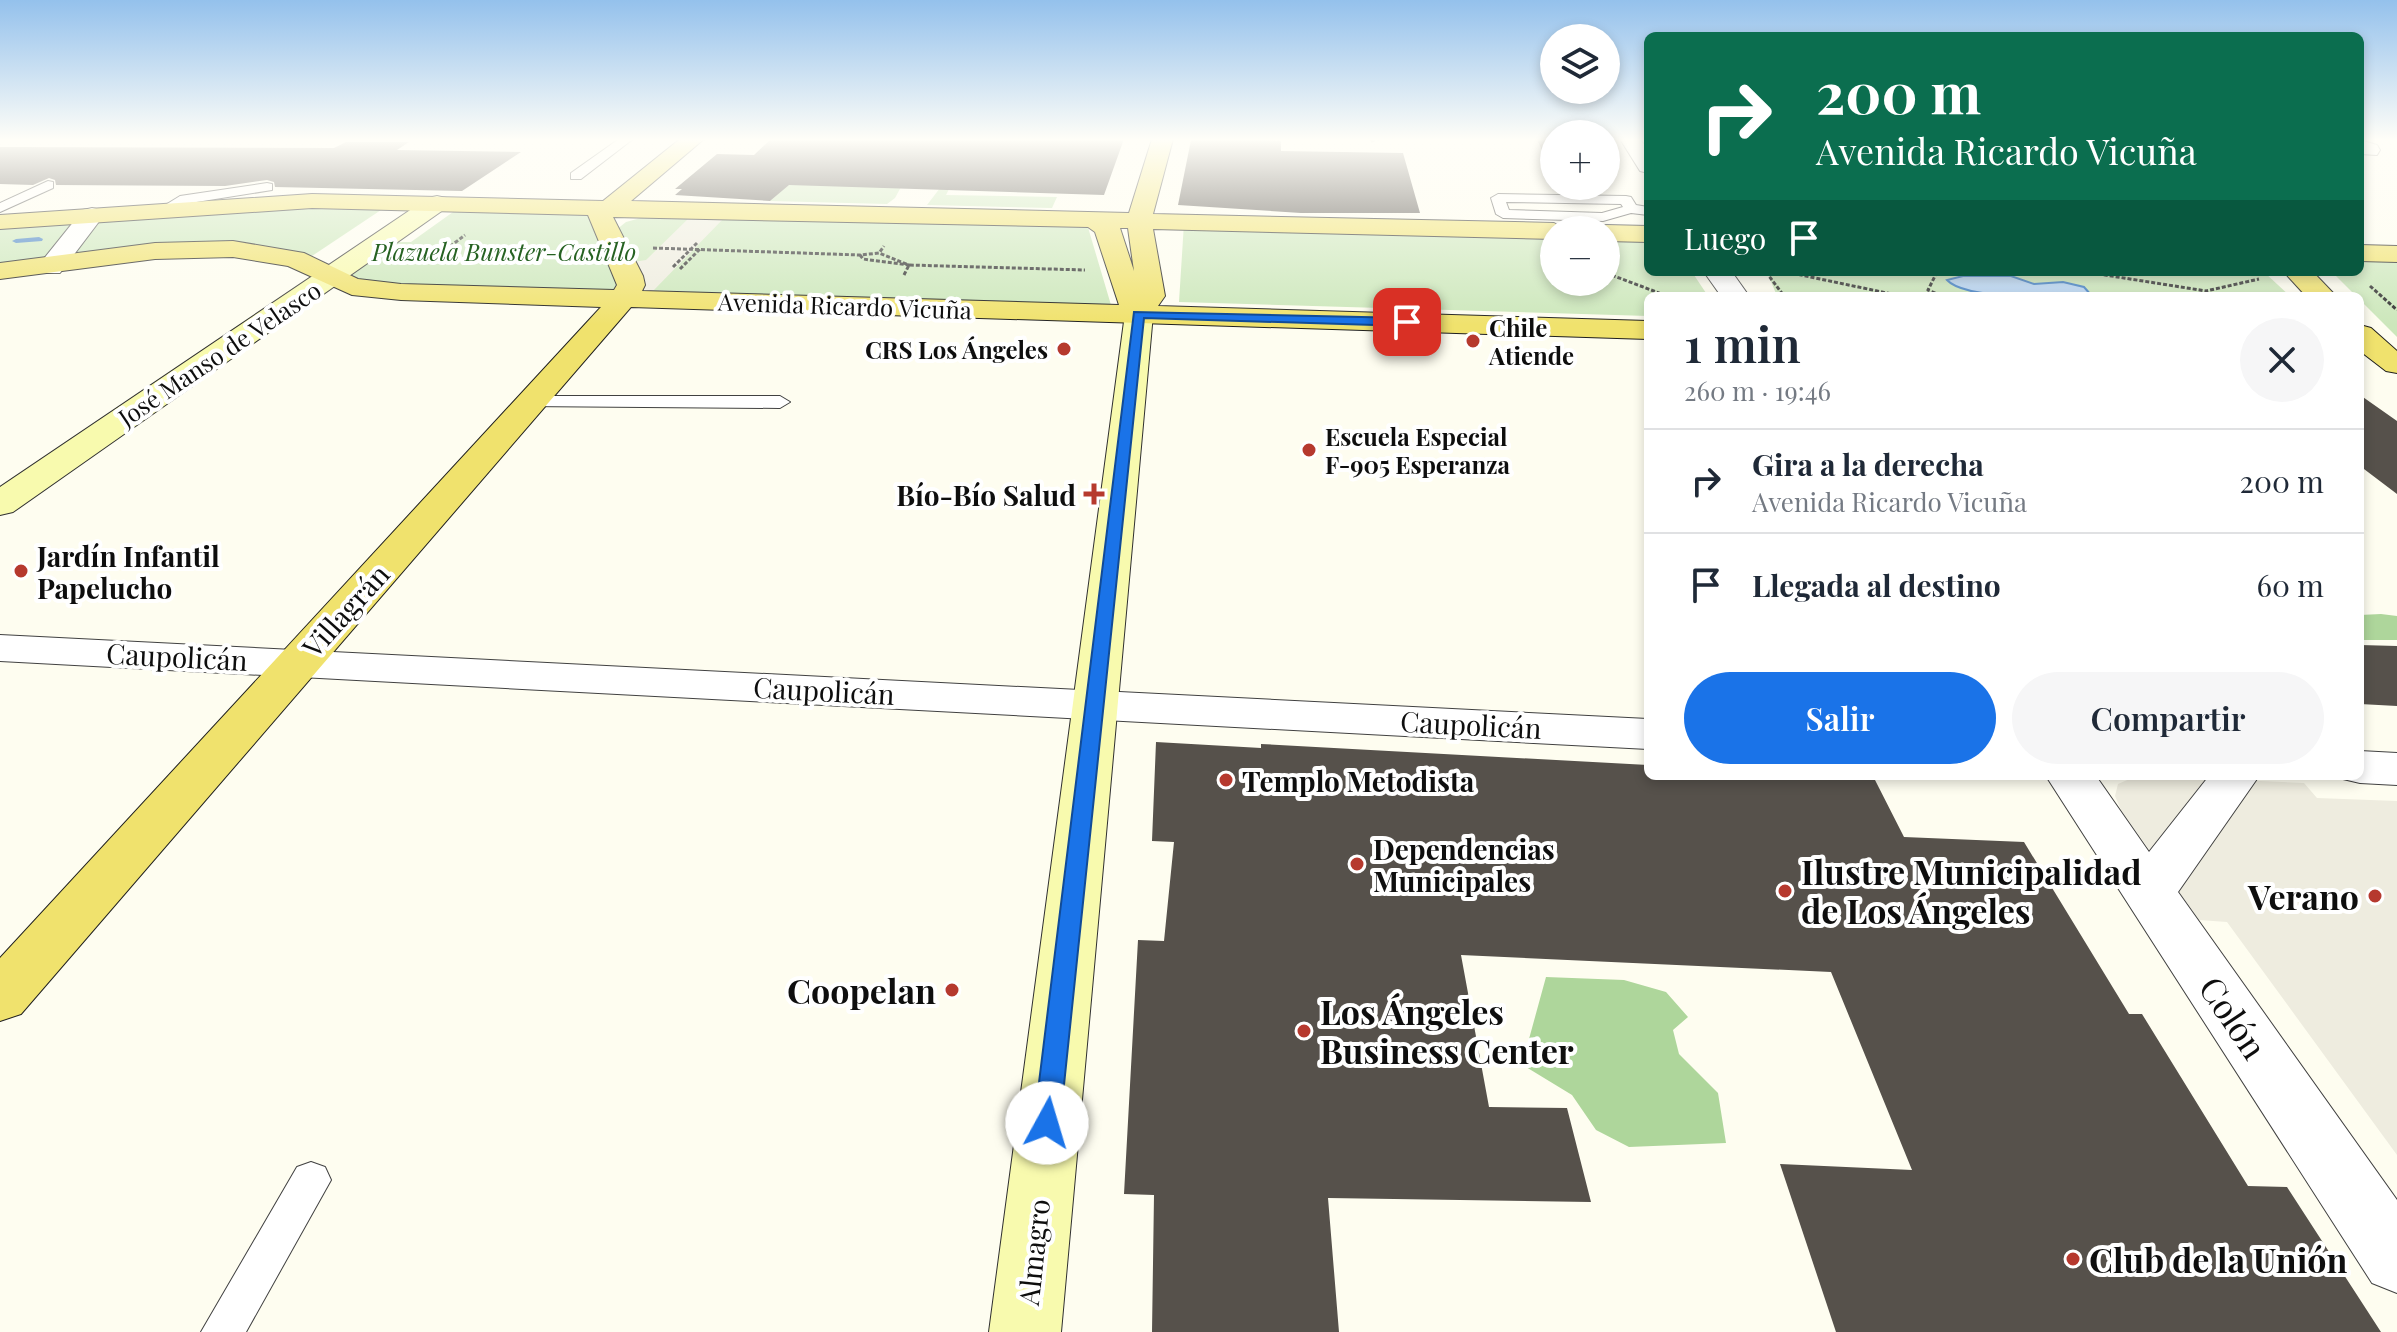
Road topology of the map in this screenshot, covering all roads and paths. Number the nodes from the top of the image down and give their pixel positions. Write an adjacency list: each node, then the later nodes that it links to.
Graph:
1 (178, 201): 12 (lane)
2 (287, 201): 12 (main road)
3 (301, 201): 9 (main road)
4 (645, 201): 22 (main road)
5 (1145, 201): 18 (main road)
6 (1500, 201): 17 (lane)
7 (1557, 201): 10 (lane)
8 (1639, 201): 10 (lane)
9 (437, 203): 22 (main road); 46 (main road, José Manso de Velasco)
10 (1629, 205): 11 (lane); 14 (lane)
11 (1644, 210)
12 (133, 213): 13 (main road)
13 (92, 215): 19 (main road); 38 (street)
14 (1611, 216)
15 (1540, 218): 17 (lane)
16 (1092, 219): 18 (main road); 22 (main road); 57 (main road)
17 (1508, 219): 18 (main road); 20 (main road)
18 (1139, 220): 57 (main road, Almagro)
19 (0, 222)
20 (1540, 227)
21 (470, 230): 37 (path)
22 (622, 230): 28 (path); 55 (main road)
23 (1620, 233): 24 (main road)
24 (1644, 234)
25 (687, 238): 28 (path)
26 (710, 239): 29 (path)
27 (888, 241): 30 (path)
28 (677, 248): 29 (path); 34 (path)
29 (700, 249): 33 (path); 39 (path)
30 (879, 253): 33 (path); 36 (path)
31 (2364, 253): 32 (main road)
32 (2397, 254)
33 (860, 255): 36 (path)
34 (668, 257)
35 (1621, 263): 51 (path)
36 (909, 265): 40 (path); 47 (path)
37 (424, 266)
38 (51, 267): 41 (main road, Avenida Ricardo Vicuña); 46 (main road, Avenida Ricardo Vicuña)
39 (680, 269)
40 (1093, 270)
41 (0, 271)
42 (1806, 276): 52 (path)
43 (1935, 276): 53 (path)
44 (2111, 276): 50 (path)
45 (2302, 276): 54 (main road)
46 (330, 277): 55 (main road, Avenida Ricardo Vicuña); 61 (main road, José Manso de Velasco)
47 (903, 277)
48 (2259, 279): 50 (path)
49 (2365, 281): 56 (path)
50 (2206, 291)
51 (1656, 292)
52 (1882, 292)
53 (1933, 292)
54 (2318, 292)
55 (623, 299): 57 (main road, Avenida Ricardo Vicuña); 59 (main road, Villagrán)
56 (2397, 310)
57 (1139, 314): 58 (main road, Avenida Ricardo Vicuña); 64 (main road, Almagro)
58 (1644, 330)
59 (531, 402): 60 (lane); 63 (main road, Villagrán)
60 (780, 402)
61 (0, 504)
62 (0, 648): 63 (street, Caupolicán)
63 (299, 662): 64 (street, Caupolicán); 71 (main road, Villagrán)
64 (1093, 704): 65 (street, Caupolicán); 75 (main road, Almagro)
65 (1644, 734)
66 (2364, 767): 67 (street)
67 (2397, 769)
68 (2073, 780): 70 (street, Colón)
69 (2232, 780): 70 (street)
70 (2149, 891): 73 (street, Colón)
71 (0, 997)
72 (311, 1180): 74 (lane)
73 (2397, 1259)
74 (222, 1332)
75 (1025, 1332)

